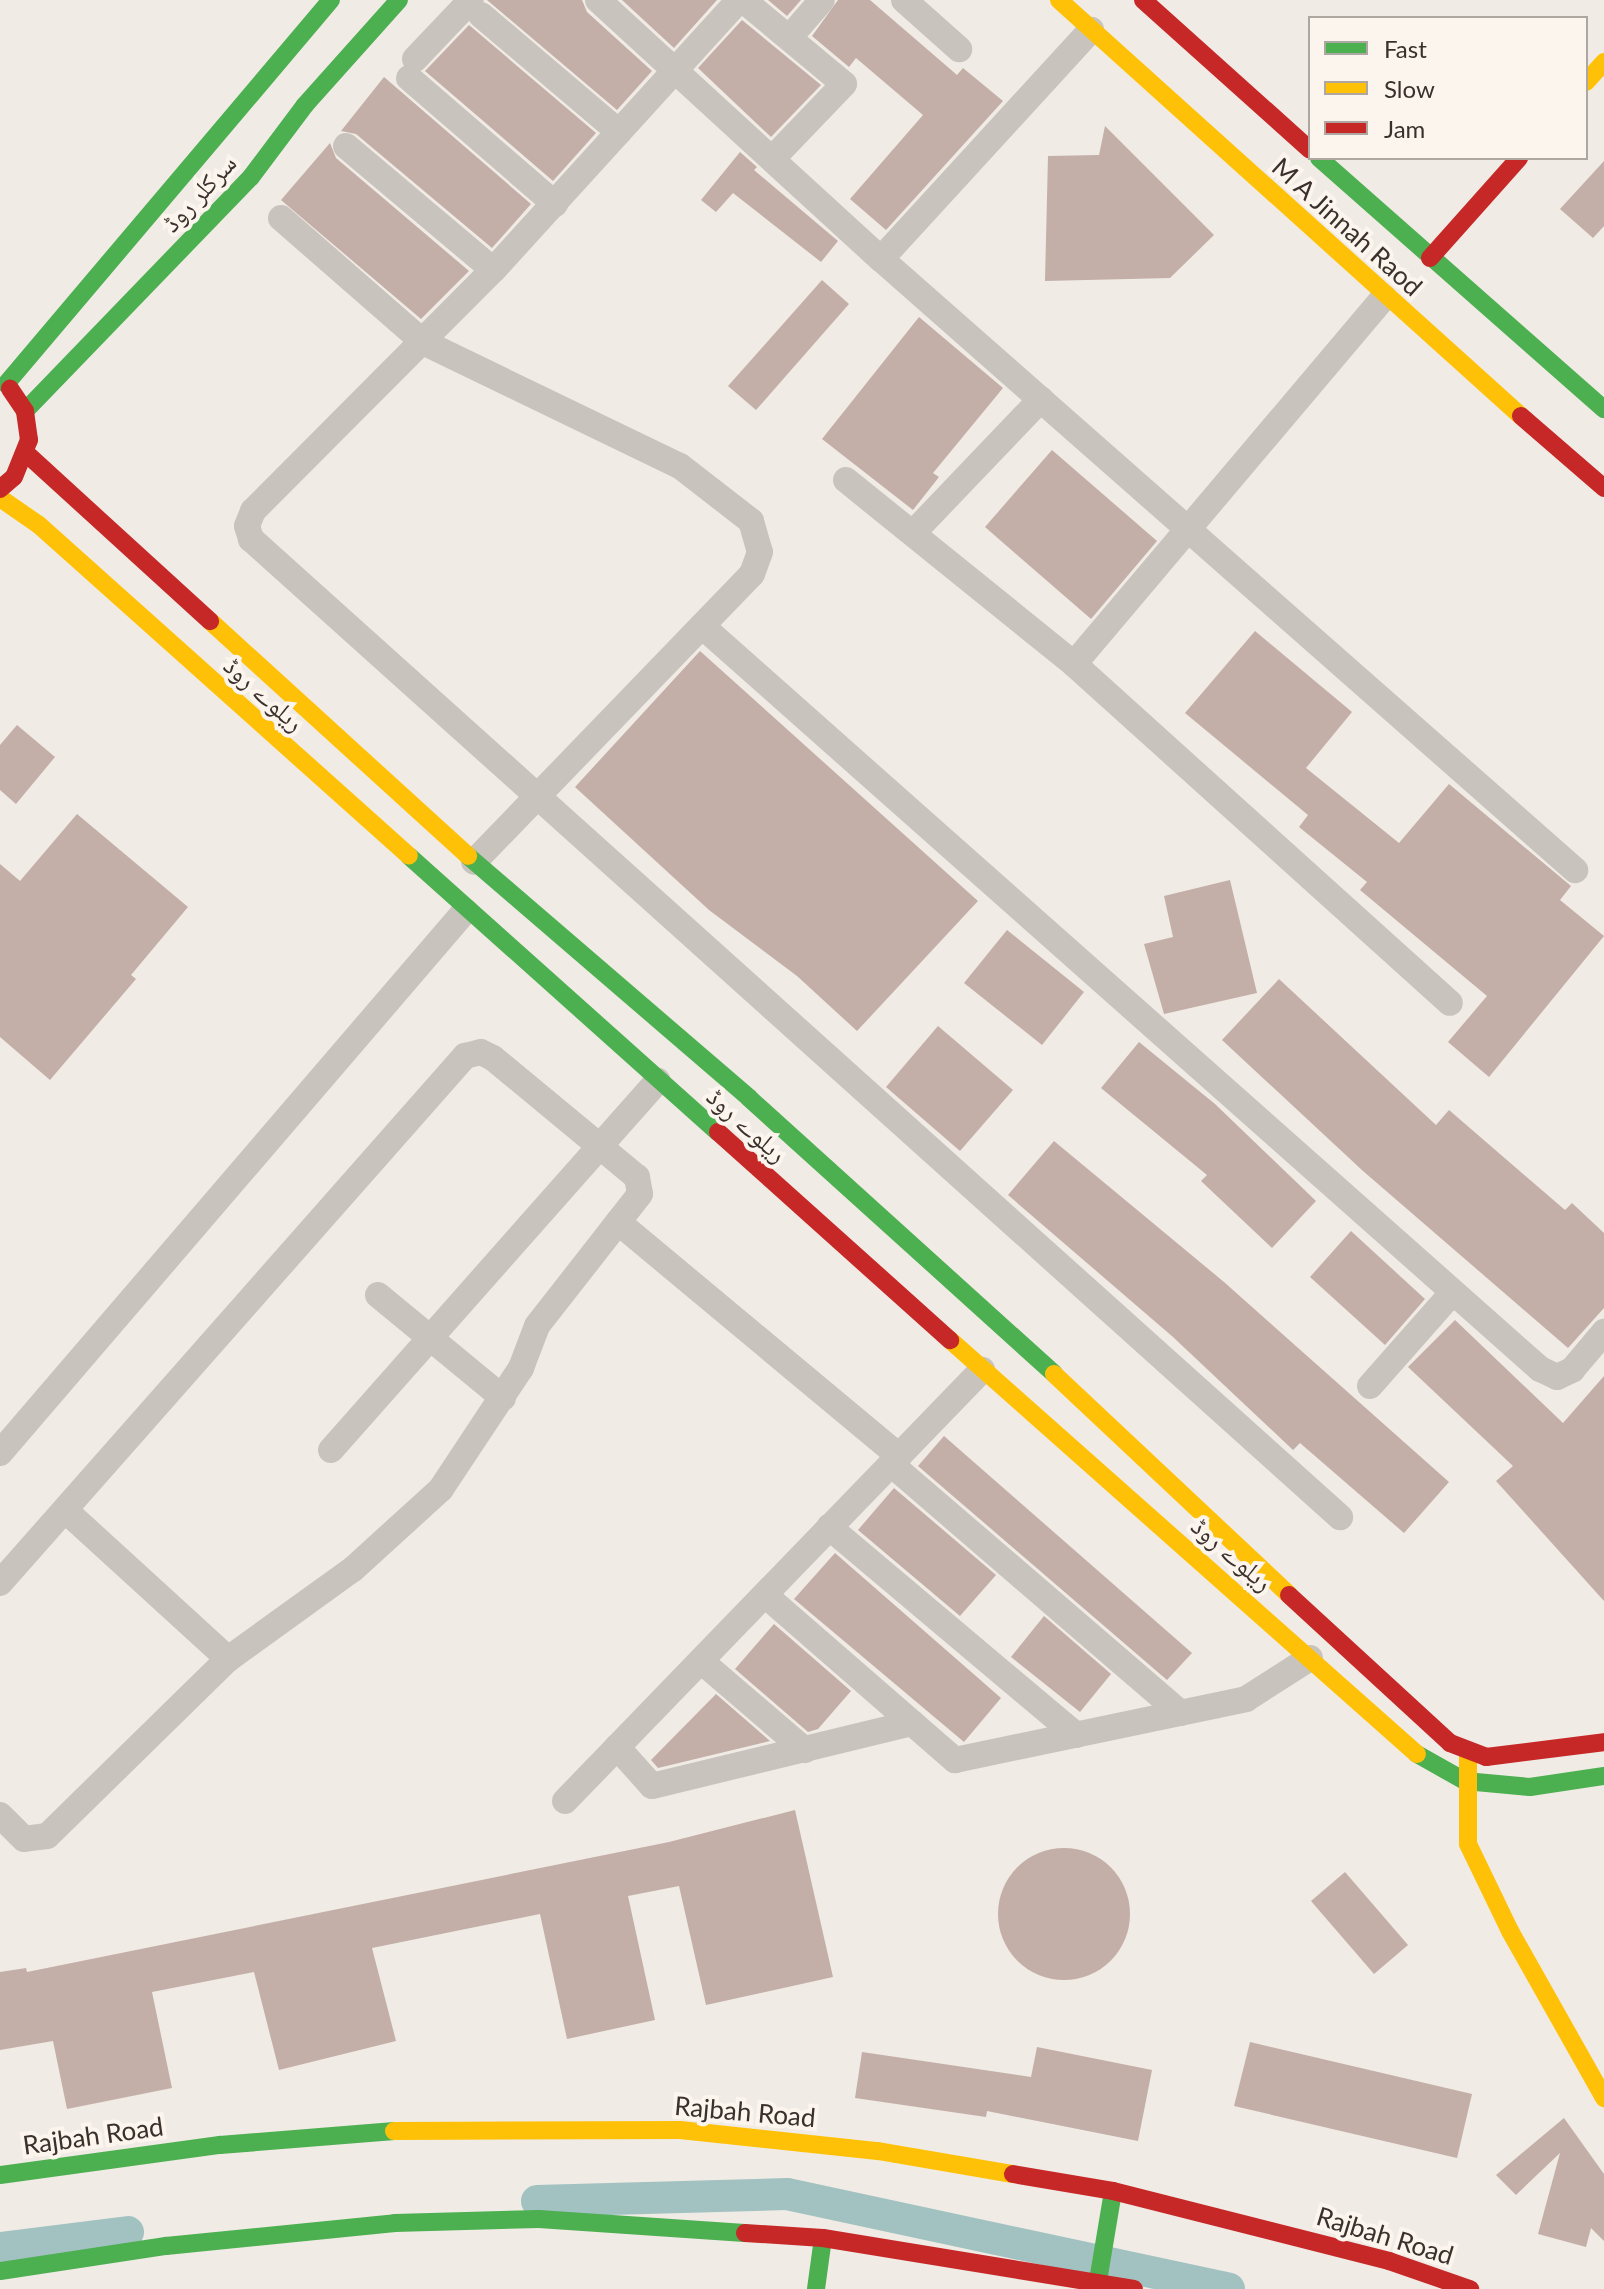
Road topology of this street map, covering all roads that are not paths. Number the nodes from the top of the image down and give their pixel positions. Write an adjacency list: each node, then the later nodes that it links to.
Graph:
1 (331, 0): 28 (main road, سرکلر روڈ)
2 (399, 0): 34 (main road, سرکلر روڈ)
3 (598, 0): 14 (street)
4 (741, 0): 11 (street); 14 (street)
5 (822, 0): 11 (street)
6 (904, 0): 12 (street)
7 (1059, 0): 10 (main road, M A Jinnah Raod)
8 (1143, 0): 18 (main road, M A Jinnah Raod)
9 (476, 7): 16 (street); 22 (street)
10 (1091, 30): 25 (street); 27 (main road, M A Jinnah Raod)
11 (789, 38): 19 (street)
12 (959, 49)
13 (1604, 62): 15 (main road)
14 (676, 71): 16 (street); 19 (street)
15 (1588, 80)
16 (619, 132): 22 (street)
17 (346, 146): 26 (street)
18 (1308, 148)
19 (772, 159): 25 (street)
20 (1321, 160): 24 (main road, M A Jinnah Raod)
21 (1517, 160): 24 (main road)
22 (555, 204): 26 (street)
23 (281, 218): 30 (street)
24 (1430, 258): 33 (main road, M A Jinnah Raod)
25 (881, 259): 32 (street)
26 (493, 270): 30 (street)
27 (1384, 297): 37 (main road, M A Jinnah Raod); 40 (street)
28 (62, 318): 29 (main road); 31 (main road, سرکلر روڈ)
29 (26, 333)
30 (423, 342): 42 (street); 44 (street)
31 (3, 382): 34 (main road)
32 (1041, 399): 40 (street); 41 (street)
33 (1604, 409)
34 (25, 411): 35 (main road)
35 (27, 454): 38 (main road); 45 (main road, ریلوے روڈ)
36 (846, 480): 41 (street)
37 (1604, 488)
38 (0, 489)
39 (0, 498): 47 (main road, ریلوے روڈ)
40 (1191, 528): 43 (street); 46 (street)
41 (913, 533): 43 (street)
42 (702, 626): 44 (street); 52 (street)
43 (1074, 664): 48 (street)
44 (537, 798): 45 (street); 63 (street)
45 (474, 862): 77 (main road, ریلوے روڈ)
46 (1575, 870)
47 (465, 911): 49 (main road, ریلوے روڈ); 60 (street)
48 (1450, 1003)
49 (658, 1081): 50 (street); 56 (main road, ریلوے روڈ)
50 (599, 1147): 51 (street); 55 (street); 62 (street)
51 (618, 1222): 58 (street); 61 (street)
52 (1453, 1292): 54 (street); 57 (street)
53 (378, 1295): 55 (street)
54 (1604, 1332)
55 (430, 1338): 58 (street); 59 (street)
56 (982, 1370): 61 (street); 67 (main road, ریلوے روڈ)
57 (1370, 1386)
58 (503, 1398): 68 (street)
59 (331, 1450)
60 (0, 1453)
61 (895, 1460): 64 (street); 70 (street)
62 (65, 1510): 65 (street); 68 (street)
63 (1340, 1517)
64 (829, 1527): 66 (street); 73 (street)
65 (0, 1583)
66 (765, 1595): 69 (street); 72 (street)
67 (1310, 1658): 70 (street); 79 (main road, ریلوے روڈ)
68 (228, 1659): 81 (street)
69 (701, 1661): 75 (street); 76 (street)
70 (1181, 1713): 73 (street)
71 (1604, 1721): 74 (main road)
72 (913, 1723): 73 (street); 76 (street)
73 (1076, 1735)
74 (1603, 1742): 77 (main road, ریلوے روڈ)
75 (617, 1747): 76 (street); 80 (street)
76 (805, 1750)
77 (1469, 1752): 79 (main road)
78 (1604, 1776): 79 (main road, ریلوے روڈ)
79 (1465, 1781): 82 (main road)
80 (565, 1801)
81 (0, 1815)
82 (1604, 2098)
83 (0, 2175): 84 (main road, Rajbah Road)
84 (1112, 2198): 87 (main road); 90 (main road, Rajbah Road)
85 (823, 2238): 86 (main road); 87 (main road); 88 (main road)
86 (0, 2271)
87 (1099, 2277): 89 (main road)
88 (816, 2289)
89 (1134, 2289)
90 (1470, 2289)

